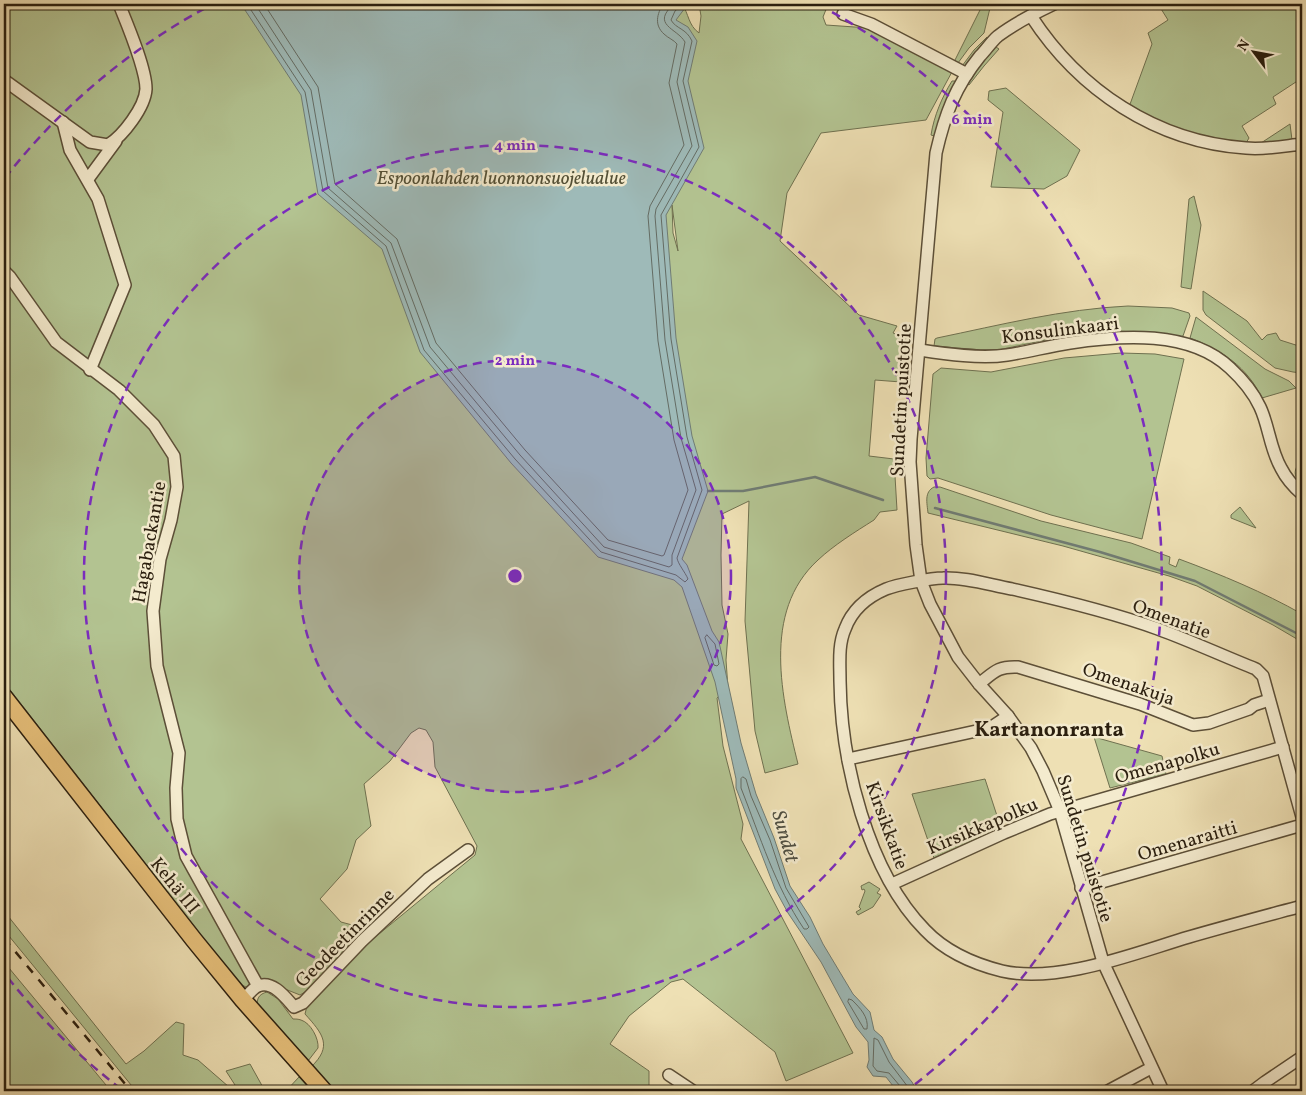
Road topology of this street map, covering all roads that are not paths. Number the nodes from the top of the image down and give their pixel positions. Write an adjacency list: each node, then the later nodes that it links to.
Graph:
1 (118, 4): 8 (street)
2 (1054, 4): 4 (street, Sundetin puistotie)
3 (843, 14): 5 (street)
4 (1030, 16): 5 (street, Sundetin puistotie); 9 (street)
5 (966, 74): 12 (street, Sundetin puistotie)
6 (4, 80): 7 (street)
7 (63, 122): 8 (street); 10 (street)
8 (117, 140): 10 (street)
9 (1302, 144)
10 (88, 179): 13 (street)
11 (4, 271): 13 (street, Hagabackantie)
12 (920, 350): 14 (street, Konsulinkaari); 15 (street, Sundetin puistotie)
13 (90, 370): 30 (street, Hagabackantie)
14 (1302, 494)
15 (922, 581): 16 (street, Sundetin puistotie); 18 (street, Omenatie); 21 (street, Kirsikkatie)
16 (979, 684): 18 (street, Omenakuja); 19 (street, Sundetin puistotie)
17 (4, 697): 31 (highway, Kehä III)
18 (1269, 700): 20 (street, Omenatie)
19 (1008, 716): 21 (street); 22 (street, Sundetin puistotie)
20 (1283, 746): 22 (street, Omenapolku); 23 (street, Omenatie)
21 (848, 759): 26 (street, Kirsikkatie)
22 (1060, 811): 26 (street, Kirsikkapolku); 27 (street, Sundetin puistotie)
23 (1302, 816)
24 (1302, 825): 27 (street, Omenaraitti)
25 (468, 850): 30 (street, Geodeetinrinne)
26 (892, 884): 29 (street, Kirsikkatie)
27 (1081, 888): 29 (street, Sundetin puistotie)
28 (1302, 906): 29 (street)
29 (1102, 962): 33 (street, Sundetin puistotie)
30 (258, 986): 31 (street)
31 (243, 1000): 35 (highway, Kehä III)
32 (1302, 1057): 39 (street)
33 (1151, 1068): 37 (street); 38 (street, Sundetin puistotie)
34 (669, 1075): 36 (street)
35 (321, 1089)
36 (692, 1091)
37 (1108, 1091)
38 (1163, 1091)
39 (1254, 1091)

